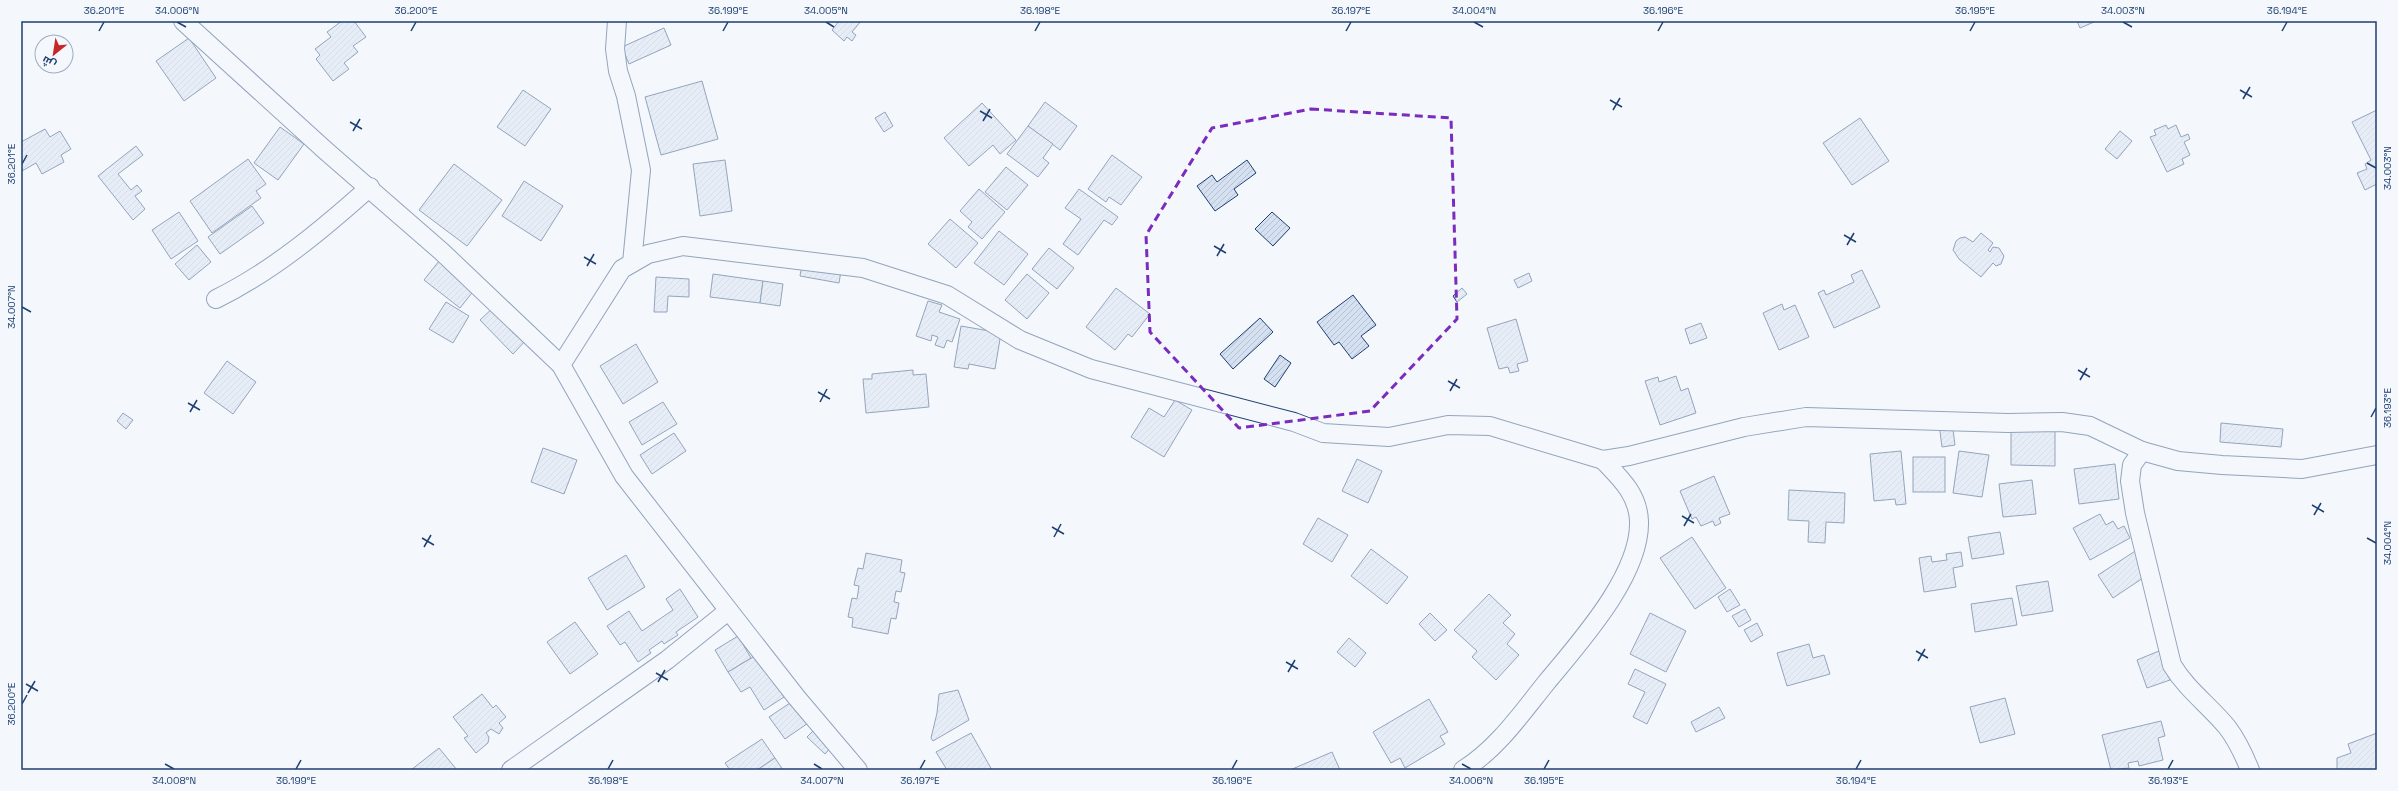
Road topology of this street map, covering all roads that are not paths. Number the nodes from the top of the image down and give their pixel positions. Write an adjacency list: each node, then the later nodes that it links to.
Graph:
1 (183, 21): 3 (street)
2 (618, 21): 4 (street)
3 (370, 187): 5 (street); 6 (street)
4 (632, 263): 6 (street); 9 (street)
5 (216, 299)
6 (561, 365): 10 (street)
7 (2142, 451): 8 (street); 9 (street); 14 (street)
8 (2377, 455)
9 (1603, 460): 13 (street)
10 (728, 611): 11 (street); 12 (street)
11 (511, 770)
12 (858, 770)
13 (1462, 770)
14 (2250, 770)

